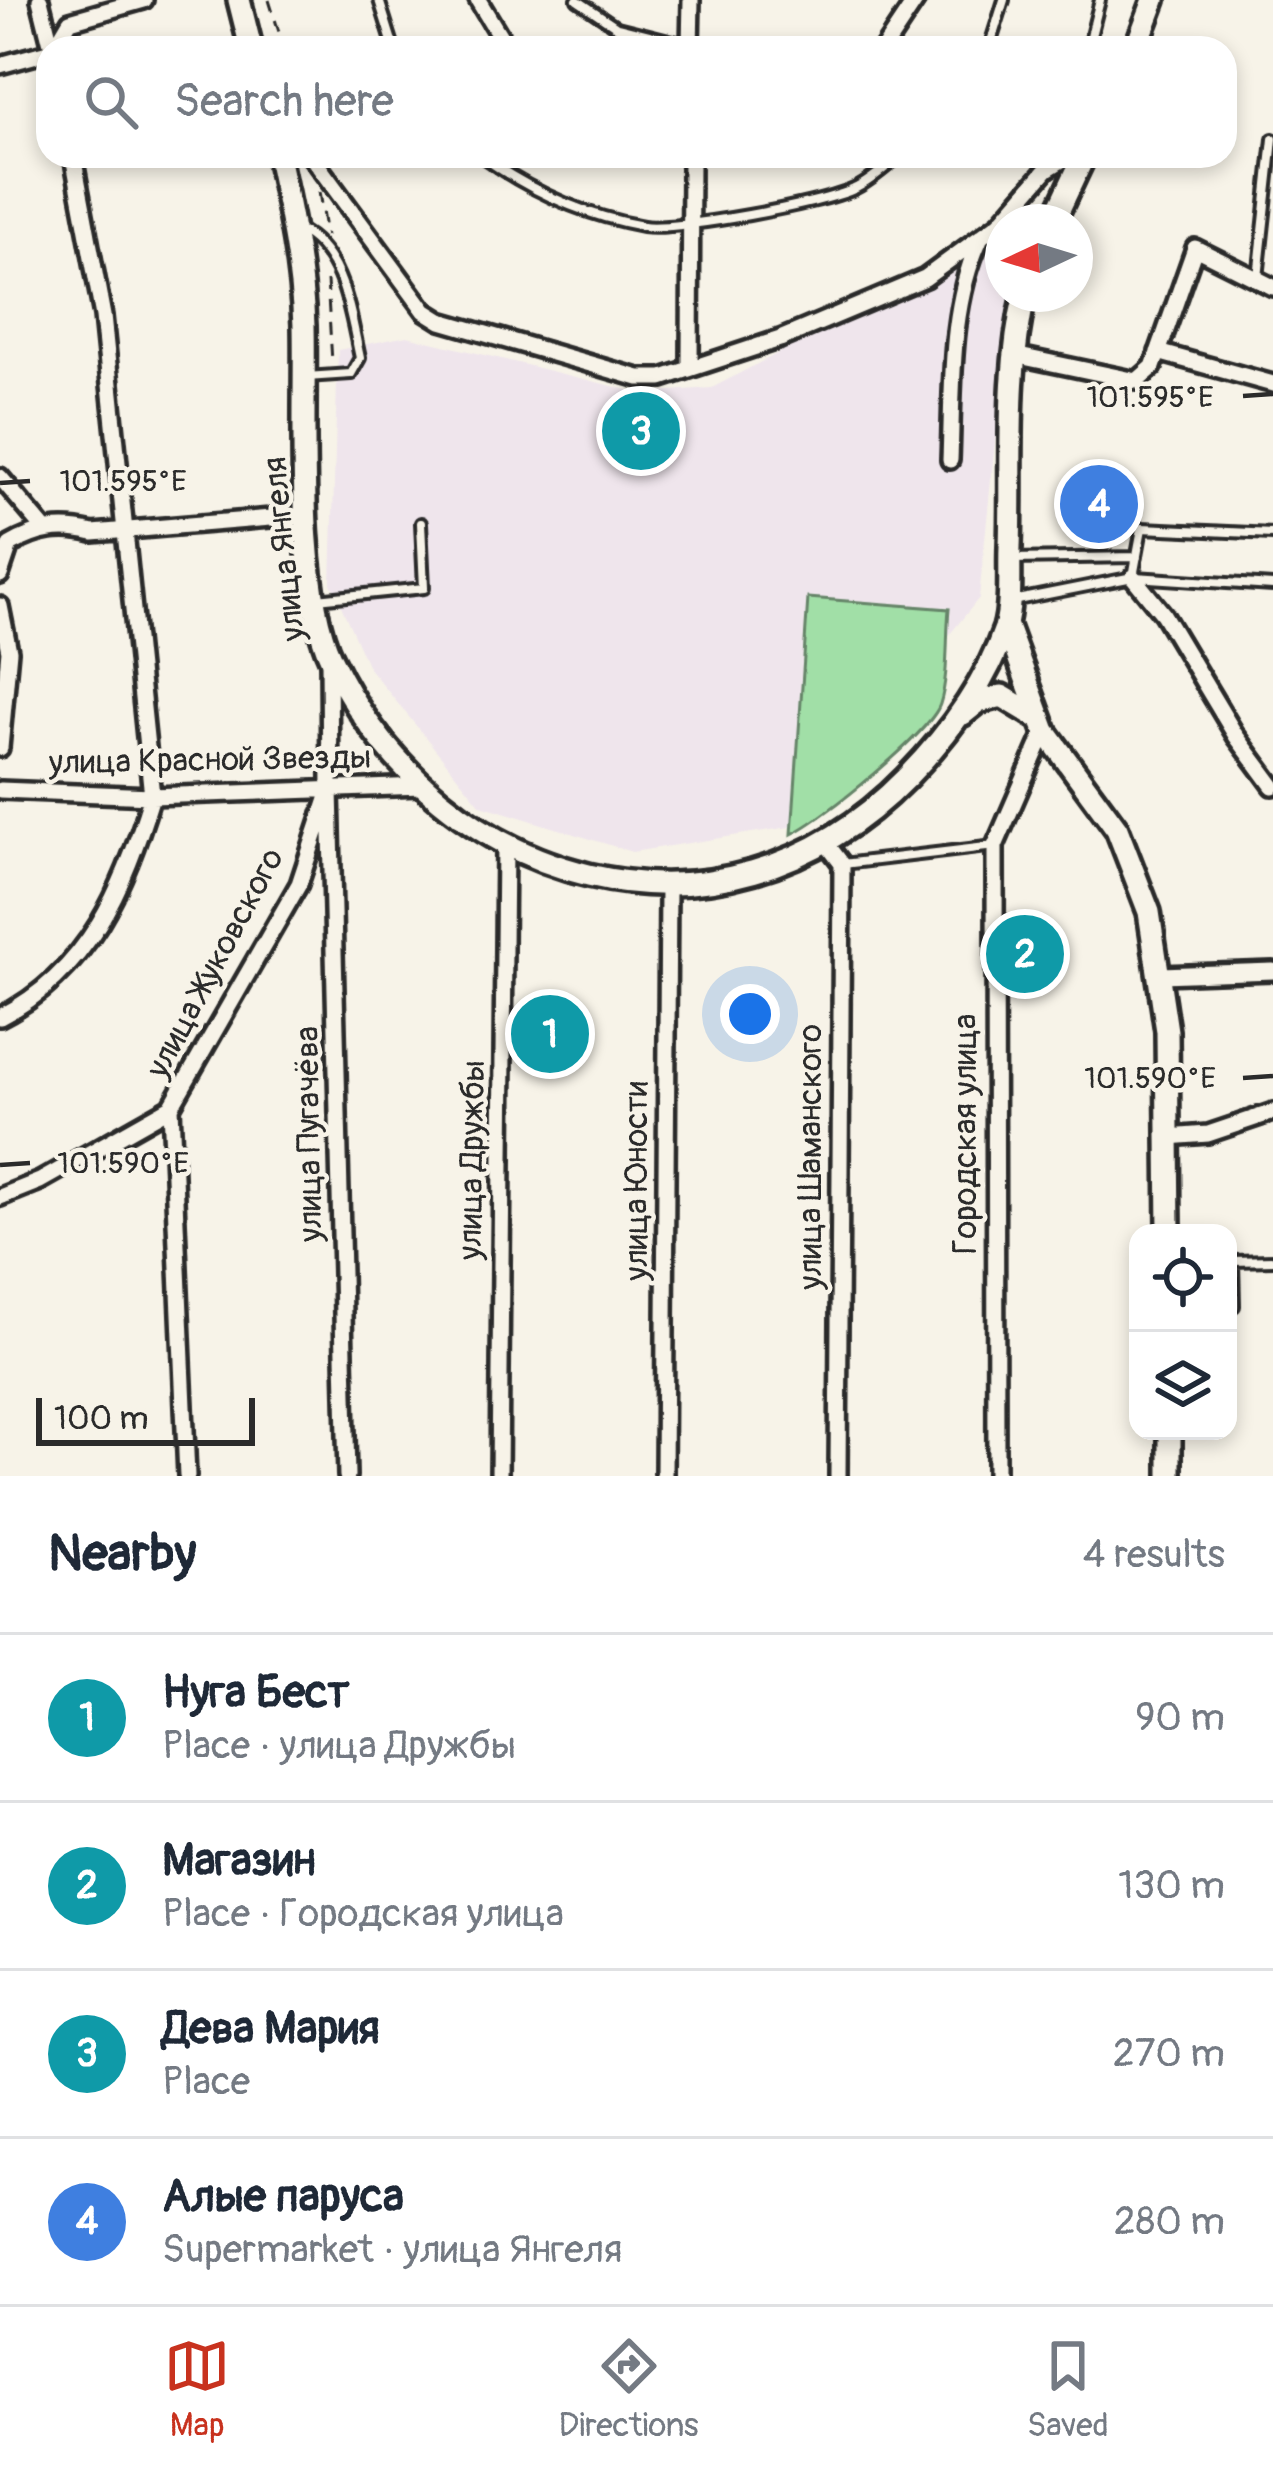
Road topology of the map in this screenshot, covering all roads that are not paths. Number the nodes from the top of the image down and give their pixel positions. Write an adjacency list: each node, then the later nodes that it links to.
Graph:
1 (40, 0): 12 (street)
2 (144, 0): 13 (street)
3 (239, 0): 14 (street)
4 (379, 0): 15 (lane)
5 (478, 0): 16 (street)
6 (578, 0): 17 (lane)
7 (691, 0): 18 (street)
8 (916, 0): 19 (street)
9 (1004, 0): 20 (lane)
10 (1100, 0): 21 (lane)
11 (1154, 0): 22 (street)
12 (49, 36)
13 (60, 36)
14 (248, 36)
15 (390, 36)
16 (500, 36)
17 (652, 36)
18 (690, 36)
19 (892, 36)
20 (993, 36)
21 (1091, 36)
22 (1140, 36)
23 (36, 54): 24 (street)
24 (0, 65)
25 (1273, 139): 38 (lane)
26 (75, 168): 49 (street)
27 (281, 168): 36 (street, улица Янгеля)
28 (320, 168): 42 (street)
29 (498, 168): 35 (lane)
30 (691, 168): 35 (street)
31 (884, 168): 35 (lane)
32 (1044, 168): 37 (street)
33 (1078, 168): 34 (street)
34 (1061, 204)
35 (692, 220): 42 (street)
36 (293, 227): 43 (street, улица Янгеля); 43 (lane)
37 (981, 236): 42 (street); 45 (street)
38 (1266, 283): 40 (street)
39 (1022, 312): 41 (street, улица Янгеля)
40 (1159, 352): 41 (street); 44 (street)
41 (1014, 355): 53 (street, улица Янгеля)
42 (689, 366)
43 (305, 377): 47 (street, улица Янгеля)
44 (1273, 384)
45 (950, 460)
46 (0, 477): 50 (street)
47 (307, 515): 49 (street); 57 (street, улица Янгеля)
48 (422, 523): 57 (lane)
49 (127, 526): 50 (street); 68 (street)
50 (45, 530): 54 (street)
51 (1273, 534): 52 (lane)
52 (1137, 557): 53 (lane); 55 (lane)
53 (1010, 559): 59 (street, улица Янгеля)
54 (0, 575)
55 (1133, 577): 56 (lane); 59 (lane); 65 (street)
56 (1273, 586)
57 (316, 599): 60 (street, улица Янгеля)
58 (0, 606): 63 (street)
59 (1007, 614): 61 (street, улица Янгеля); 62 (street)
60 (329, 656): 64 (street, улица Янгеля); 67 (street, улица Жуковского)
61 (952, 724): 62 (street); 69 (street, улица Янгеля)
62 (1043, 725): 71 (street, Городская улица); 75 (street)
63 (0, 748)
64 (422, 786): 67 (street, улица Красной Звезды); 70 (street, улица Янгеля)
65 (1273, 787)
66 (0, 790): 68 (street, улица Красной Звезды)
67 (330, 790): 68 (street, улица Красной Звезды); 77 (street, улица Жуковского); 86 (street, улица Пугачёва)
68 (152, 796): 76 (street)
69 (826, 843): 72 (street); 73 (street, улица Янгеля)
70 (505, 844): 73 (street, улица Янгеля); 87 (street, улица Дружбы)
71 (994, 845): 72 (lane); 90 (street, Городская улица)
72 (842, 864): 89 (street, улица Шаманского)
73 (668, 887): 88 (street, улица Юности)
74 (1273, 971): 75 (street)
75 (1161, 975): 79 (street)
76 (0, 1017)
77 (171, 1107): 80 (street, улица Жуковского); 85 (street)
78 (1273, 1112): 79 (street)
79 (1168, 1138): 81 (street)
80 (0, 1197)
81 (1169, 1224)
82 (1273, 1260): 83 (lane)
83 (1237, 1261)
84 (1170, 1440): 91 (street)
85 (187, 1476)
86 (347, 1476)
87 (499, 1476)
88 (664, 1476)
89 (838, 1476)
90 (996, 1476)
91 (1170, 1476)

